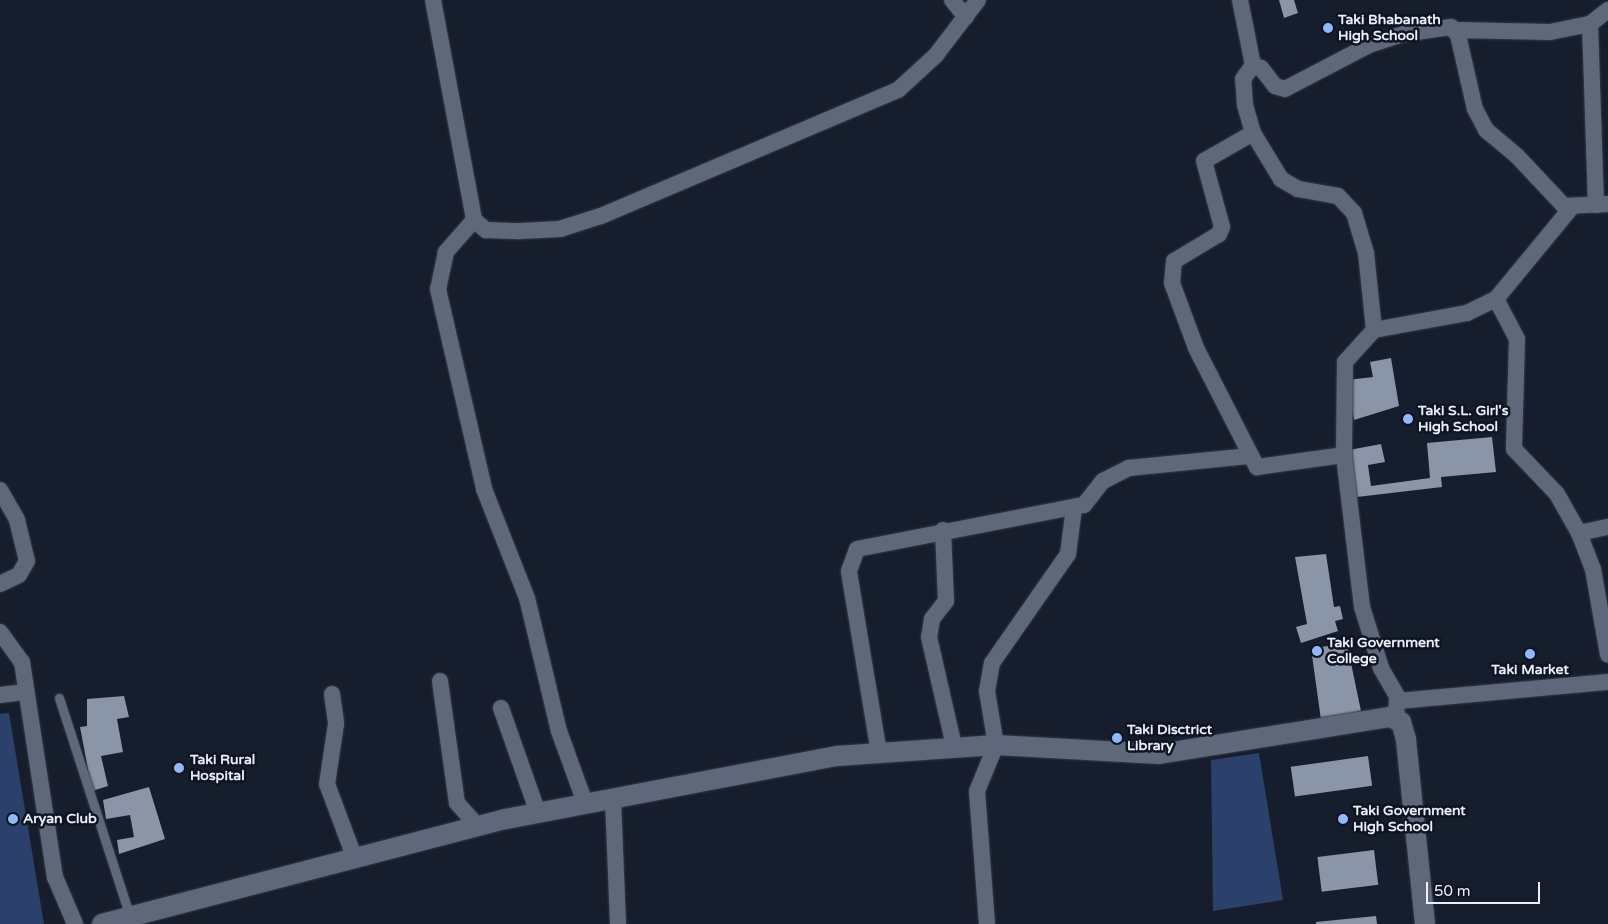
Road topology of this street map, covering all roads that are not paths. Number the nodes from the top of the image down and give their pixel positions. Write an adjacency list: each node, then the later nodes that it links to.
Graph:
1 (433, 0): 14 (street)
2 (952, 0): 6 (street)
3 (978, 0): 6 (street)
4 (1240, 0): 9 (street)
5 (1608, 10): 7 (street)
6 (966, 17): 14 (street)
7 (1590, 24): 8 (street); 11 (street)
8 (1456, 30): 9 (street); 13 (street)
9 (1253, 65): 10 (street)
10 (1253, 133): 16 (street); 18 (street)
11 (1601, 143): 12 (street)
12 (1602, 204): 13 (street)
13 (1571, 208): 15 (street)
14 (474, 220): 39 (street)
15 (1496, 299): 16 (street); 23 (street)
16 (1374, 330): 17 (street)
17 (1344, 455): 18 (street); 34 (street)
18 (1250, 456): 20 (street)
19 (0, 490): 24 (street)
20 (1074, 508): 22 (street); 35 (street)
21 (1608, 527): 23 (street)
22 (943, 530): 36 (street); 37 (street)
23 (1579, 533): 26 (street)
24 (0, 584)
25 (0, 632): 29 (street)
26 (1608, 655)
27 (440, 681): 41 (street)
28 (1608, 682): 34 (street)
29 (26, 692): 31 (street); 44 (street)
30 (332, 694): 42 (street)
31 (0, 695)
32 (59, 698): 43 (lane)
33 (501, 708): 40 (street)
34 (1397, 709): 35 (street); 48 (street)
35 (996, 744): 36 (street); 47 (street)
36 (954, 746): 37 (street)
37 (878, 753): 38 (street)
38 (613, 799): 39 (street); 46 (street)
39 (585, 803): 40 (street)
40 (538, 813): 41 (street)
41 (478, 826): 42 (street)
42 (356, 859): 43 (street)
43 (130, 917): 45 (street)
44 (75, 924)
45 (102, 924)
46 (618, 924)
47 (988, 924)
48 (1425, 924)

